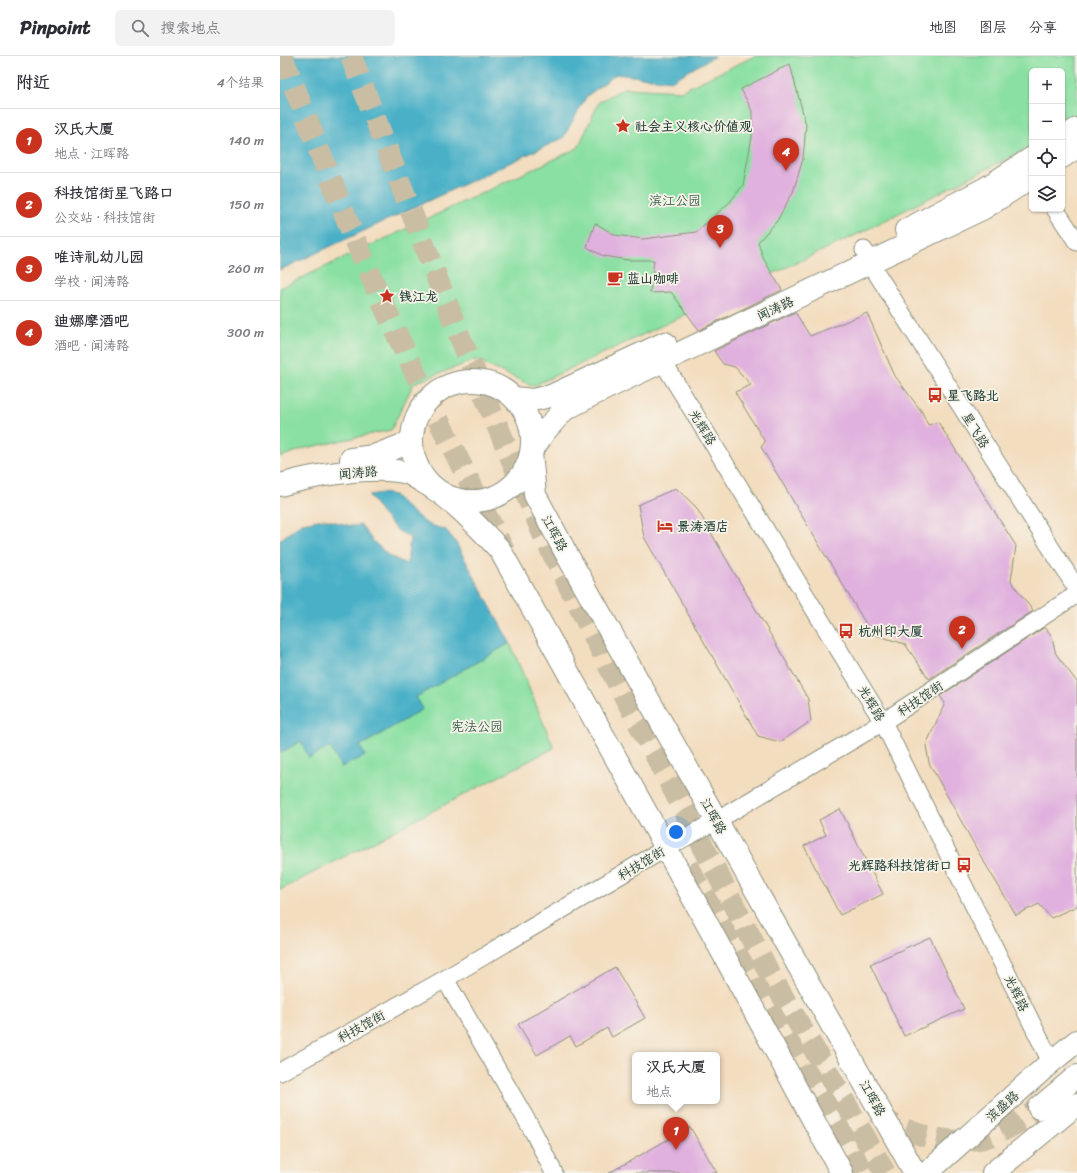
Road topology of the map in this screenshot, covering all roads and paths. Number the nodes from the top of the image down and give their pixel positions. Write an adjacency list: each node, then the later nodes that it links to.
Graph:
1 (1077, 129): 2 (main road)
2 (1065, 137)
3 (1077, 147): 4 (main road)
4 (1065, 155)
5 (1029, 168): 8 (main road, 闻涛路)
6 (1057, 212): 7 (street)
7 (1077, 242)
8 (867, 257): 9 (main road, 闻涛路); 10 (main road, 闻涛路); 16 (street, 星飞路)
9 (662, 362): 12 (main road, 闻涛路); 18 (street, 光辉路)
10 (514, 398): 11 (main road, 闻涛路); 12 (main road, 闻涛路)
11 (411, 442): 13 (main road, 闻涛路); 15 (main road, 闻涛路)
12 (531, 452): 15 (main road, 闻涛路); 19 (main road, 江晖路)
13 (280, 471)
14 (280, 485): 15 (main road, 闻涛路)
15 (434, 488): 20 (main road)
16 (1077, 589)
17 (1077, 594): 18 (street, 科技馆街)
18 (884, 722): 19 (street, 科技馆街); 23 (street, 光辉路)
19 (716, 821): 20 (street, 科技馆街); 30 (main road, 江晖路)
20 (666, 848): 21 (street, 科技馆街); 29 (main road)
21 (446, 979): 24 (street, 科技馆街); 28 (street)
22 (1077, 1041): 23 (main road, 滨盛路)
23 (1051, 1062): 31 (main road, 滨盛路)
24 (280, 1072)
25 (1077, 1076): 27 (main road)
26 (1076, 1106): 32 (main road)
27 (1039, 1108)
28 (554, 1173)
29 (842, 1173)
30 (915, 1173)
31 (927, 1173)
32 (993, 1173)

